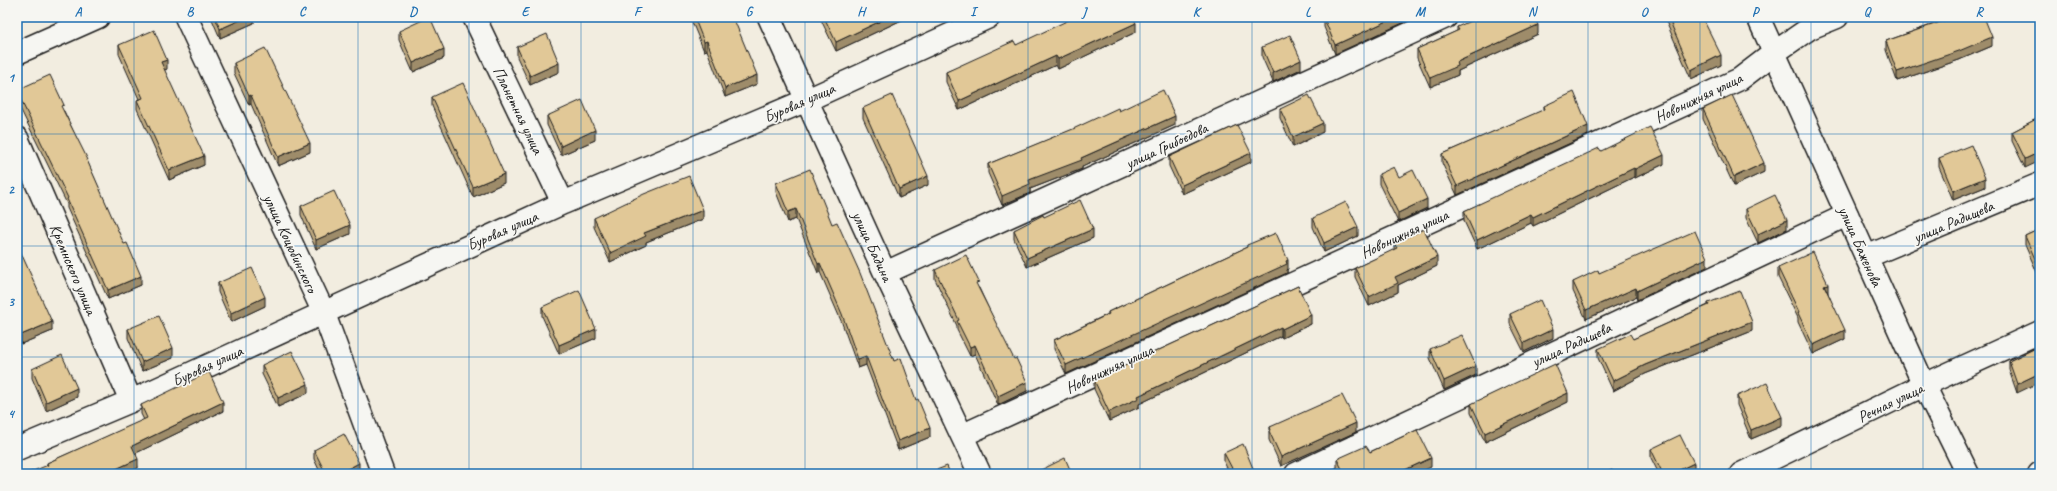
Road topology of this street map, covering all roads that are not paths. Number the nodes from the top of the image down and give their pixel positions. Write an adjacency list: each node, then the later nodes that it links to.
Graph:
1 (98, 17): 9 (street)
2 (186, 17): 18 (street, улица Коцюбинского)
3 (474, 17): 14 (street, Планетная улица)
4 (770, 17): 11 (street, улица Бадина)
5 (989, 17): 11 (street, Буровая улица)
6 (1446, 17): 17 (street, улица Грибоедова)
7 (1758, 17): 10 (street, улица Баженова)
8 (1837, 17): 10 (street, Новонижняя улица)
9 (17, 53)
10 (1774, 53): 15 (street, улица Баженова); 22 (street, Новонижняя улица)
11 (807, 100): 14 (street, Буровая улица); 17 (street, улица Бадина)
12 (17, 138): 21 (street, Кремнского улица)
13 (2040, 184): 16 (street, улица Радищева)
14 (563, 203): 18 (street, Буровая улица)
15 (1847, 215): 16 (street, улица Баженова); 26 (street, улица Радищева)
16 (1866, 257): 20 (street, улица Баженова)
17 (885, 273): 22 (street, улица Бадина)
18 (323, 311): 21 (street, Буровая улица); 24 (street, улица Коцюбинского)
19 (2040, 332): 20 (street, Речная улица)
20 (1924, 385): 27 (street, Речная улица); 28 (street, улица Баженова)
21 (131, 401): 23 (street, Буровая улица)
22 (963, 435): 25 (street, улица Бадина)
23 (17, 449)
24 (383, 474)
25 (980, 474)
26 (1296, 474)
27 (1742, 474)
28 (1968, 474)

